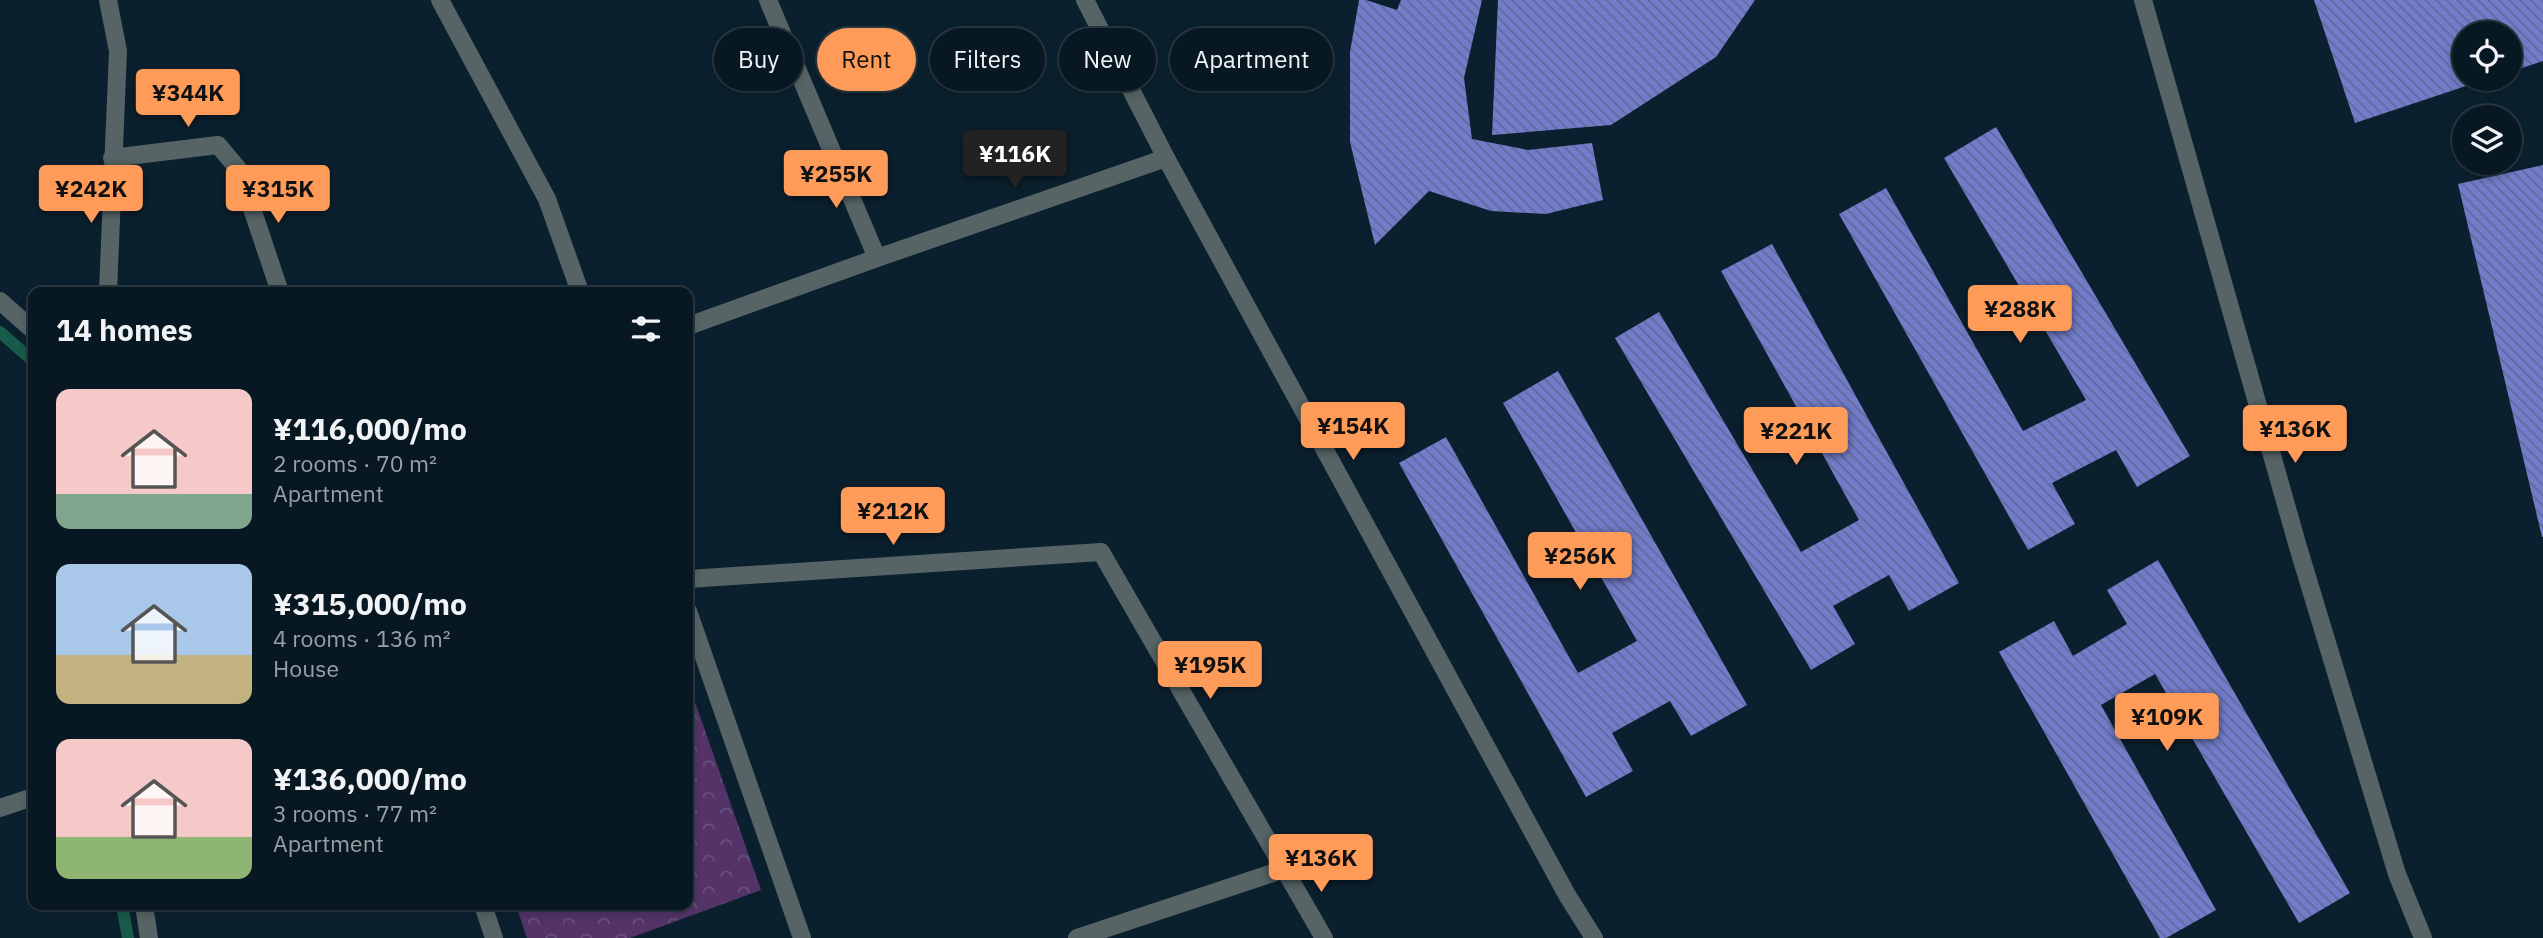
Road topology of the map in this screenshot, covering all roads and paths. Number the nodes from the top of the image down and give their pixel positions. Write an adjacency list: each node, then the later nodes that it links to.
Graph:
1 (108, 0): 6 (street)
2 (440, 0): 11 (street)
3 (768, 0): 8 (street)
4 (1085, 0): 7 (street)
5 (2143, 0): 28 (street)
6 (112, 158): 9 (street); 10 (street)
7 (1166, 158): 8 (street); 27 (street)
8 (877, 258): 13 (street)
9 (108, 287)
10 (278, 287)
11 (578, 287)
12 (0, 301): 14 (street)
13 (693, 324)
14 (28, 326)
15 (693, 579): 19 (street)
16 (693, 625): 24 (street)
17 (28, 799): 18 (street)
18 (0, 808)
19 (1285, 869): 25 (street); 26 (street)
20 (145, 910): 22 (street)
21 (485, 910): 23 (street)
22 (149, 938)
23 (494, 938)
24 (802, 938)
25 (1077, 938)
26 (1324, 938)
27 (1594, 938)
28 (2423, 938)

